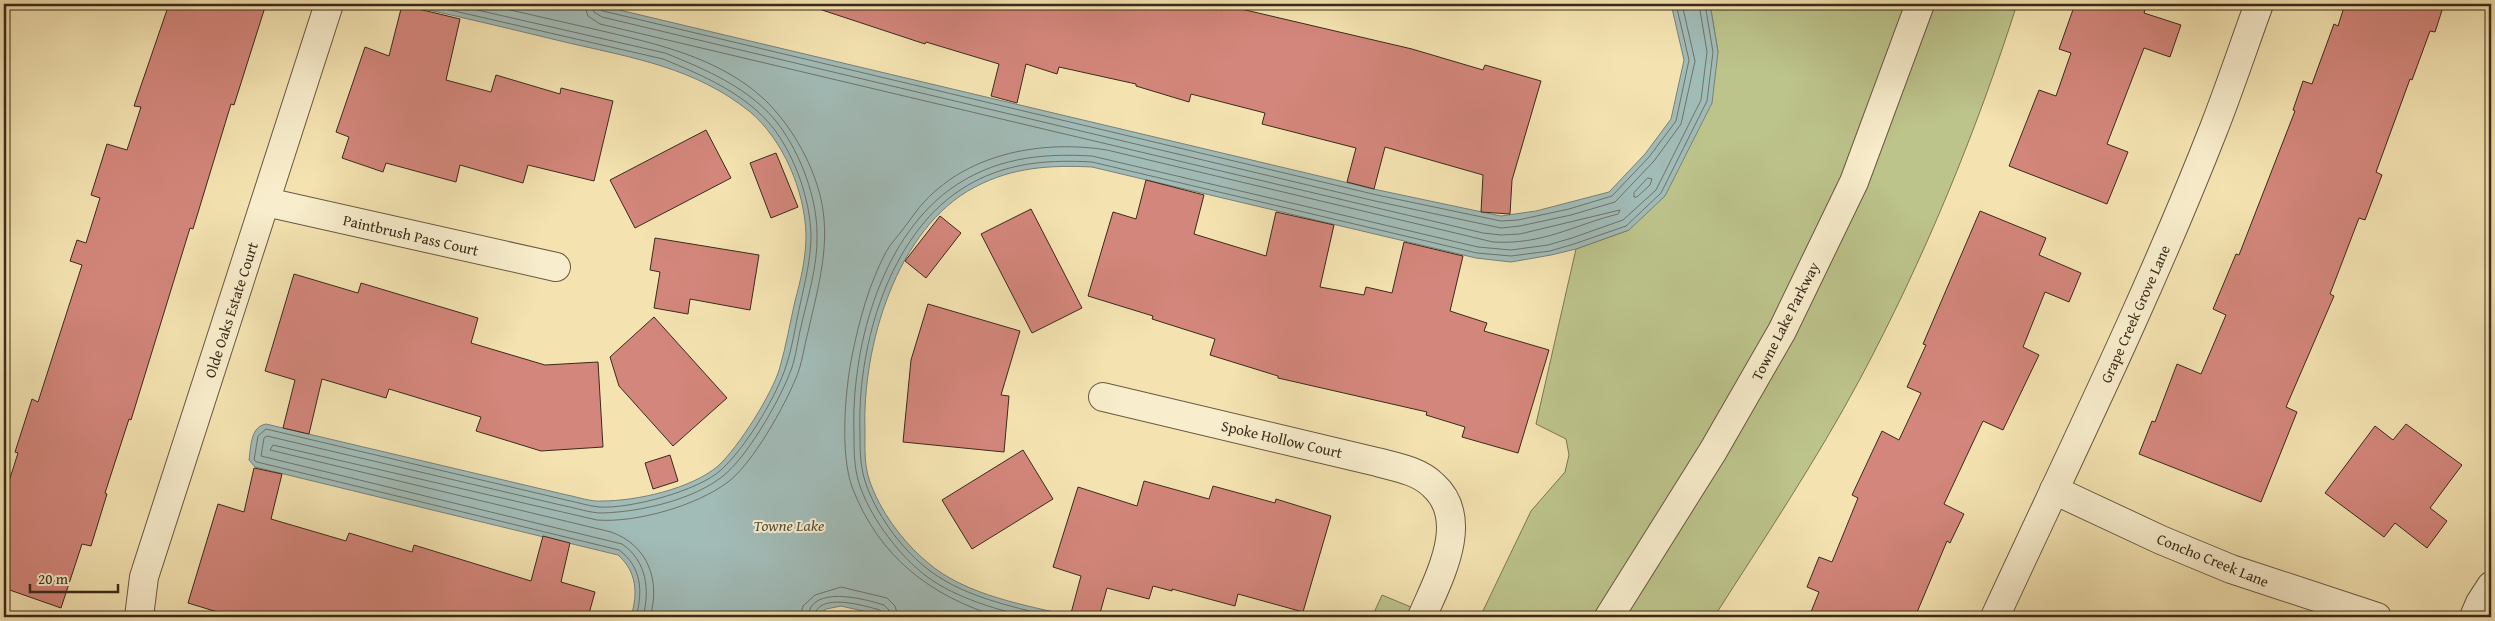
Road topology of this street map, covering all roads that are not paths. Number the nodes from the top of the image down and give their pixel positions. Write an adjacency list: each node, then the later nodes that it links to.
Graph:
1 (329, 4): 4 (street, Olde Oaks Estate Court)
2 (1920, 4): 11 (street, Towne Lake Parkway)
3 (2259, 4): 7 (street, Grape Creek Grove Lane)
4 (266, 202): 5 (street, Paintbrush Pass Court); 9 (street, Olde Oaks Estate Court)
5 (556, 267)
6 (1104, 396): 10 (street, Spoke Hollow Court)
7 (2054, 490): 12 (street, Grape Creek Grove Lane); 13 (street, Concho Creek Lane)
8 (2491, 586): 14 (street)
9 (139, 617)
10 (1422, 617)
11 (1609, 617)
12 (1995, 617)
13 (2377, 617)
14 (2474, 617)

